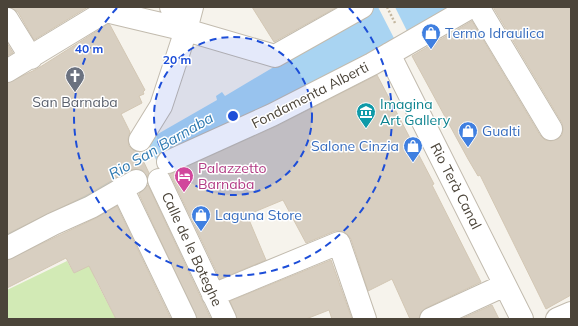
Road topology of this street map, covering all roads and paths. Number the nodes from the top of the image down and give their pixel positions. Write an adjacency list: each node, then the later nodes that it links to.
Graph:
1 (171, 7): 7 (street)
2 (192, 7): 7 (street)
3 (362, 7): 7 (street)
4 (471, 7): 8 (street, Fondamenta Alberti)
5 (478, 7): 11 (street)
6 (7, 19): 9 (street)
7 (186, 30): 9 (street); 12 (street)
8 (397, 49): 13 (street, Fondamenta Alberti); 15 (street, Rio Terà Canal)
9 (31, 58): 10 (street)
10 (7, 72)
11 (551, 129)
12 (140, 140)
13 (164, 171): 16 (street, Calle de le Boteghe)
14 (7, 248): 18 (street)
15 (505, 285): 21 (street); 22 (street, Rio Terà Canal)
16 (213, 295): 19 (street, Calle de le Boteghe); 20 (street)
17 (571, 313): 23 (street)
18 (185, 319)
19 (225, 319)
20 (365, 319)
21 (431, 319)
22 (522, 319)
23 (557, 319)

